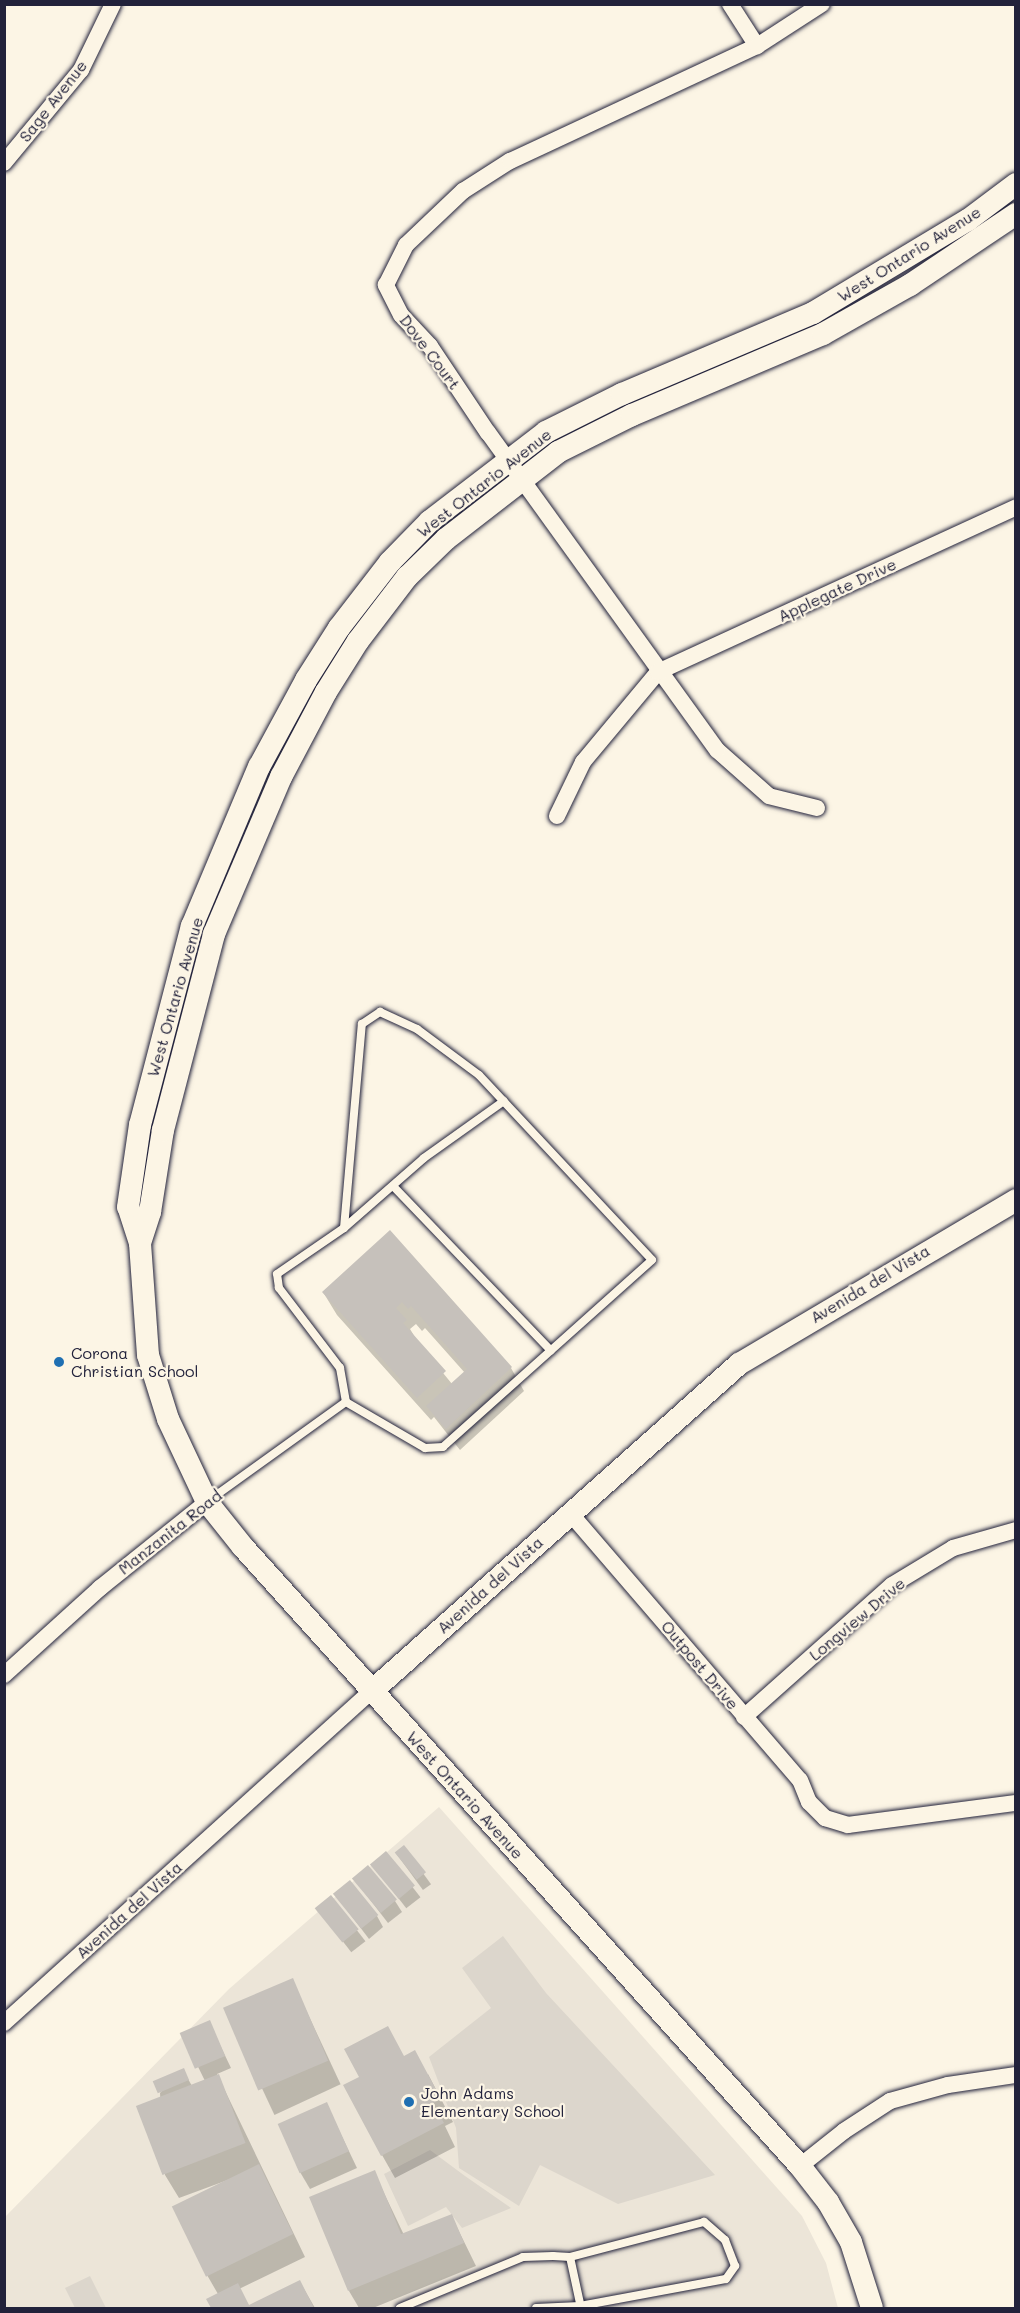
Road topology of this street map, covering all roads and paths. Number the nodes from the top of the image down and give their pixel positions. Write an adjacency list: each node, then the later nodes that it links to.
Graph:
1 (113, 4): 5 (street, Sage Avenue)
2 (730, 4): 4 (street)
3 (822, 4): 4 (street, Dove Court)
4 (757, 46): 8 (street, Dove Court)
5 (4, 163)
6 (1016, 184): 8 (main road, West Ontario Avenue)
7 (1016, 213): 9 (main road, West Ontario Avenue)
8 (510, 460): 9 (street, Dove Court); 18 (main road, West Ontario Avenue)
9 (524, 478): 11 (street, Dove Court); 18 (main road, West Ontario Avenue)
10 (1016, 507): 11 (street, Applegate Drive)
11 (658, 672): 12 (street, Dove Court); 13 (street)
12 (817, 808)
13 (557, 816)
14 (504, 1101): 15 (lane); 17 (lane); 19 (lane)
15 (393, 1186): 17 (lane); 19 (lane)
16 (1016, 1200): 22 (main road, Avenida del Vista)
17 (344, 1228): 20 (lane)
18 (140, 1243): 21 (main road, West Ontario Avenue)
19 (551, 1351): 20 (lane)
20 (346, 1402): 21 (lane, Manzanita Road)
21 (207, 1502): 24 (street, Manzanita Road); 25 (main road, West Ontario Avenue)
22 (570, 1513): 25 (main road, Avenida del Vista); 26 (street, Outpost Drive)
23 (1016, 1530): 26 (street, Longview Drive)
24 (7, 1667)
25 (372, 1691): 28 (street, Avenida del Vista); 30 (main road, West Ontario Avenue)
26 (744, 1718): 27 (street, Outpost Drive)
27 (1016, 1803)
28 (4, 2023)
29 (1016, 2075): 30 (street)
30 (800, 2166): 35 (main road, West Ontario Avenue)
31 (570, 2257): 32 (lane); 32 (lane); 33 (lane)
32 (580, 2307): 34 (lane)
33 (399, 2308)
34 (536, 2308)
35 (872, 2308)

